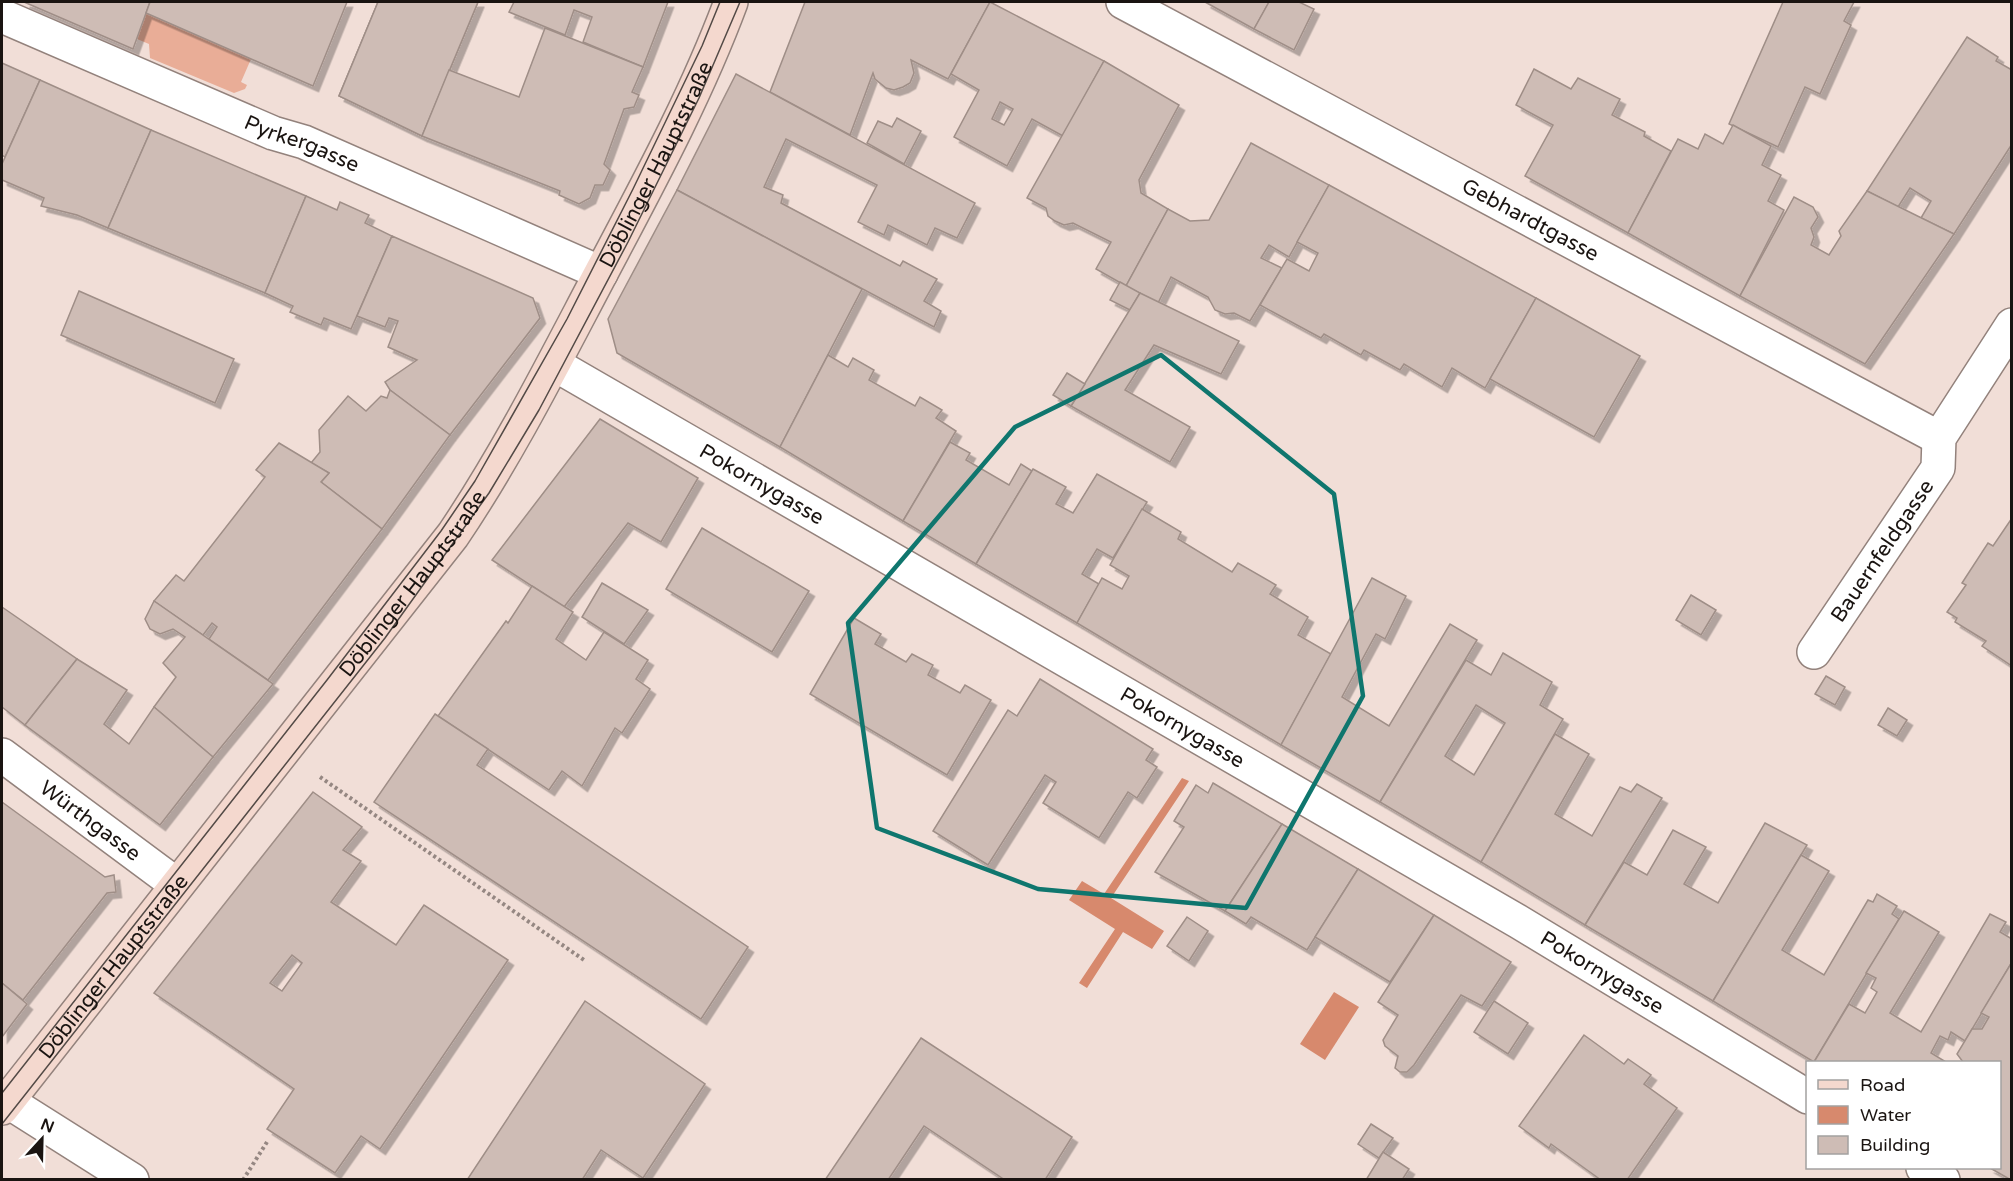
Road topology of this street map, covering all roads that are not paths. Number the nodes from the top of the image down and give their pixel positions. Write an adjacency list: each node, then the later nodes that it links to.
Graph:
1 (731, 2): 4 (main road, Döblinger Hauptstraße)
2 (1123, 2): 7 (street, Gebhardtgasse)
3 (2, 16): 4 (street, Pyrkergasse)
4 (601, 273): 6 (main road, Döblinger Hauptstraße)
5 (2012, 325): 7 (street)
6 (554, 364): 10 (main road, Döblinger Hauptstraße); 11 (street, Pokornygasse)
7 (1939, 438): 8 (street, Bauernfeldgasse)
8 (1814, 652)
9 (2, 755): 10 (street, Würthgasse)
10 (177, 885): 12 (main road, Döblinger Hauptstraße)
11 (1806, 1096)
12 (4, 1105): 14 (street)
13 (1926, 1169): 15 (street)
14 (132, 1179)
15 (1943, 1179)

